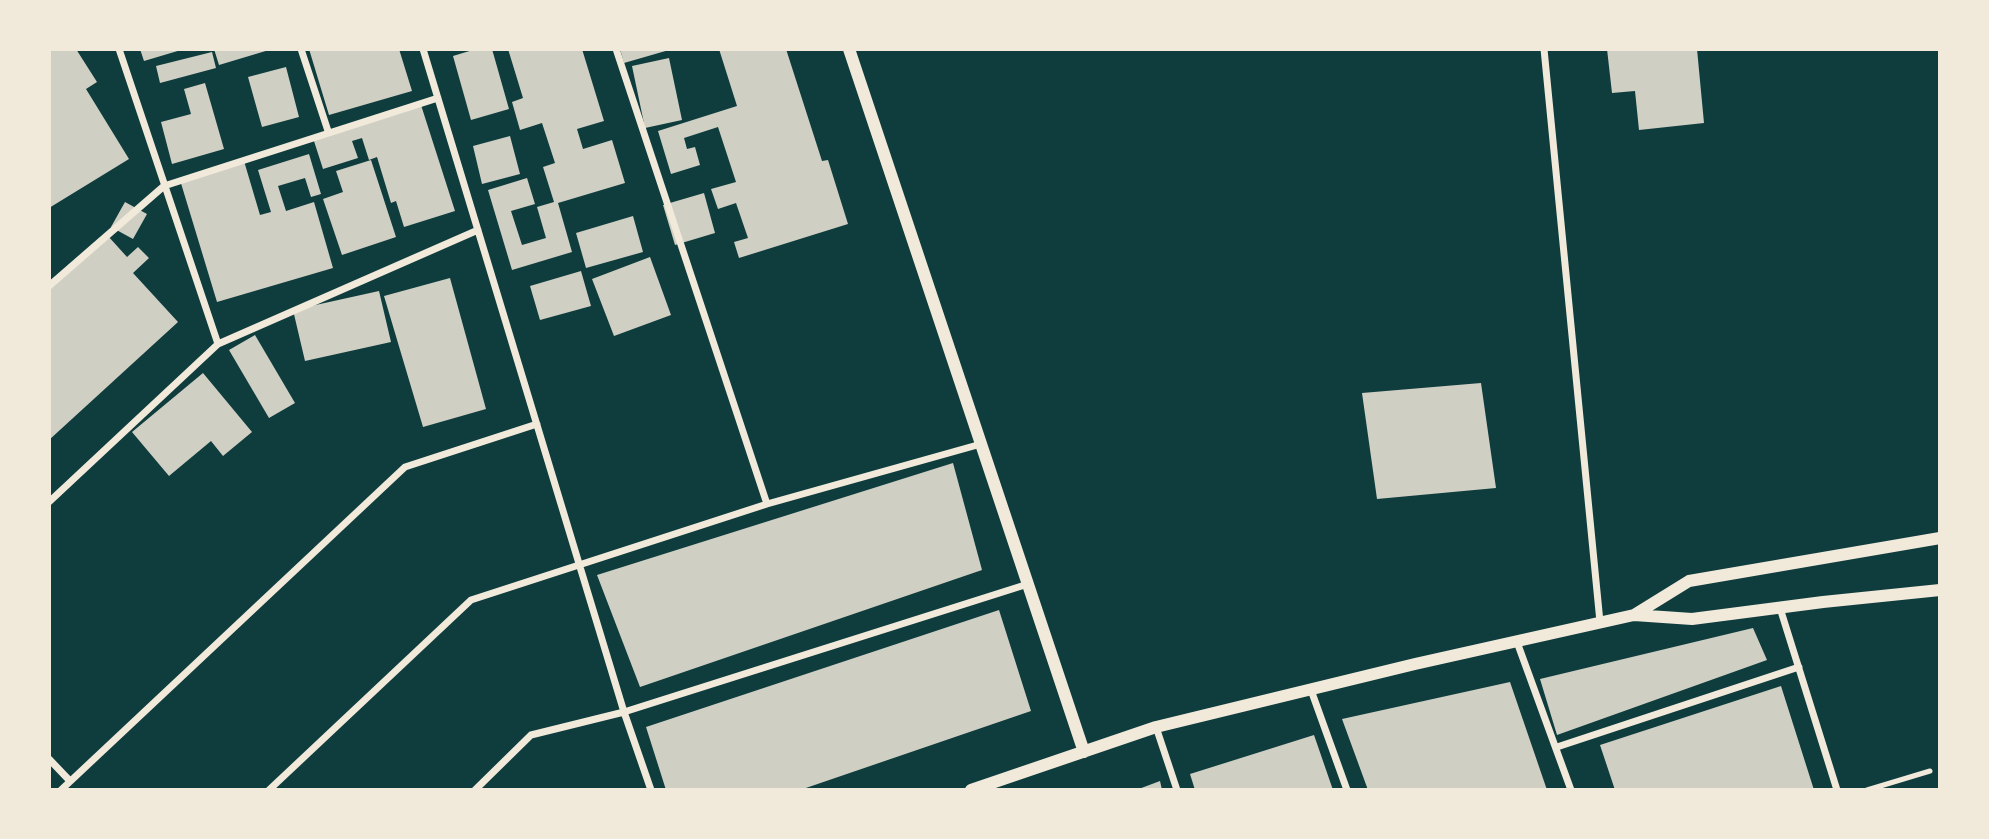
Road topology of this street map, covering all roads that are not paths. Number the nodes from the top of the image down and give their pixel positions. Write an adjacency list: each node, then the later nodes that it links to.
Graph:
1 (119, 49): 9 (street)
2 (301, 49): 8 (street)
3 (423, 49): 7 (street)
4 (616, 49): 16 (street)
5 (849, 49): 14 (street)
6 (1544, 49): 23 (street)
7 (438, 97): 8 (street); 10 (street)
8 (328, 131): 9 (street)
9 (164, 186): 11 (street); 12 (street)
10 (478, 230): 12 (street); 13 (street)
11 (49, 286)
12 (218, 344): 15 (street)
13 (537, 424): 18 (street); 33 (street)
14 (981, 444): 16 (street); 19 (street)
15 (49, 502)
16 (767, 503): 18 (street)
17 (1940, 538): 22 (street)
18 (580, 564): 27 (street); 35 (street)
19 (1028, 584): 27 (street); 30 (street)
20 (1940, 590): 21 (street)
21 (1780, 608): 22 (street); 25 (street)
22 (1634, 615): 23 (street)
23 (1600, 622): 24 (street)
24 (1517, 642): 26 (street); 29 (street)
25 (1799, 667): 29 (street); 42 (street)
26 (1311, 690): 28 (street); 40 (street)
27 (624, 712): 36 (street); 37 (street)
28 (1156, 727): 30 (street); 39 (street)
29 (1556, 747): 41 (street)
30 (1084, 752): 38 (street)
31 (49, 759): 33 (street)
32 (1930, 771): 43 (lane)
33 (71, 781): 34 (street)
34 (61, 790)
35 (268, 790)
36 (475, 790)
37 (651, 790)
38 (971, 790)
39 (1177, 790)
40 (1347, 790)
41 (1571, 790)
42 (1838, 790)
43 (1867, 790)

